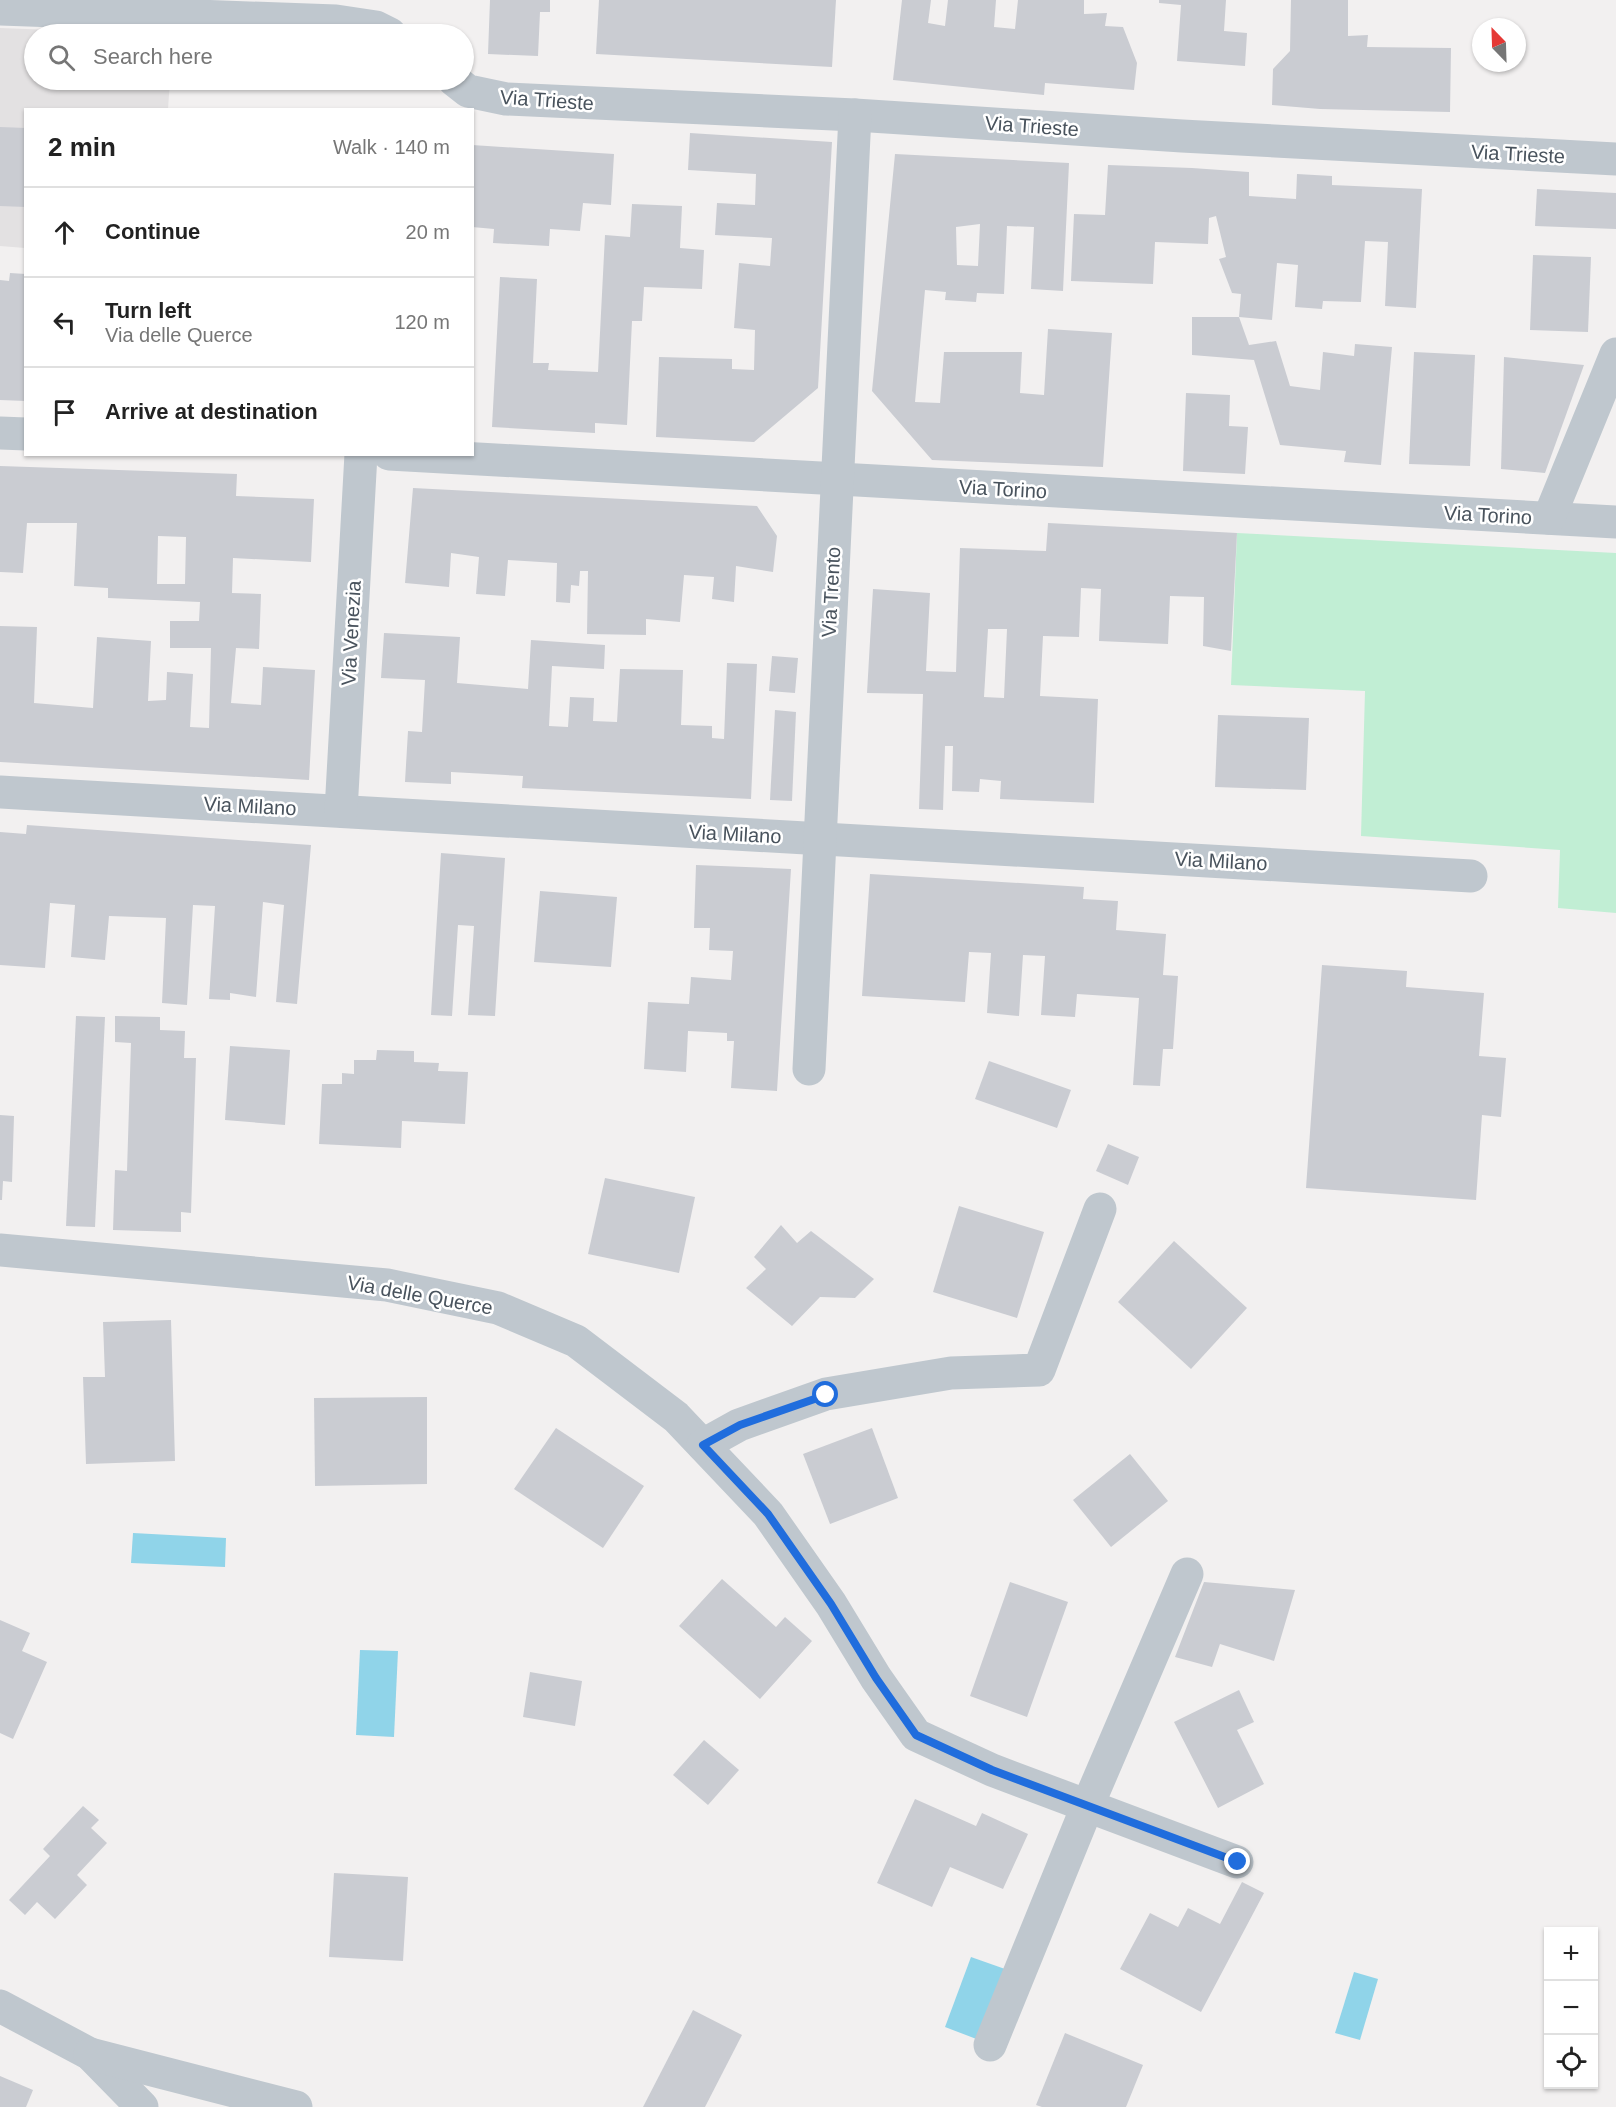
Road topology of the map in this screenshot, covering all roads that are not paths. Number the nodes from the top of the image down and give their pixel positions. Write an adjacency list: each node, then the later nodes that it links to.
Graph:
1 (0, 9): 2 (street)
2 (356, 24)
3 (467, 90): 4 (street, Via Trieste)
4 (855, 115): 5 (street, Via Trieste); 11 (street, Via Trento)
5 (1616, 159)
6 (1616, 354): 12 (street)
7 (0, 433): 8 (street)
8 (24, 434)
9 (361, 456): 15 (street, Via Venezia)
10 (423, 456): 11 (street, Via Torino)
11 (837, 480): 12 (street, Via Torino); 16 (street, Via Trento)
12 (1549, 518): 13 (street, Via Torino)
13 (1616, 522)
14 (0, 792): 15 (street, Via Milano)
15 (342, 811): 16 (street, Via Milano)
16 (819, 838): 17 (street, Via Milano); 18 (street, Via Trento)
17 (1471, 876)
18 (809, 1069)
19 (1100, 1209): 21 (street)
20 (0, 1250): 21 (street, Via delle Querce)
21 (703, 1445): 23 (street, Via delle Querce)
22 (1187, 1574): 23 (street)
23 (1087, 1807): 24 (street, Via delle Querce); 26 (street)
24 (1238, 1862)
25 (0, 2006): 27 (street)
26 (990, 2044)
27 (90, 2054): 28 (street); 29 (street)
28 (142, 2107)
29 (296, 2107)

